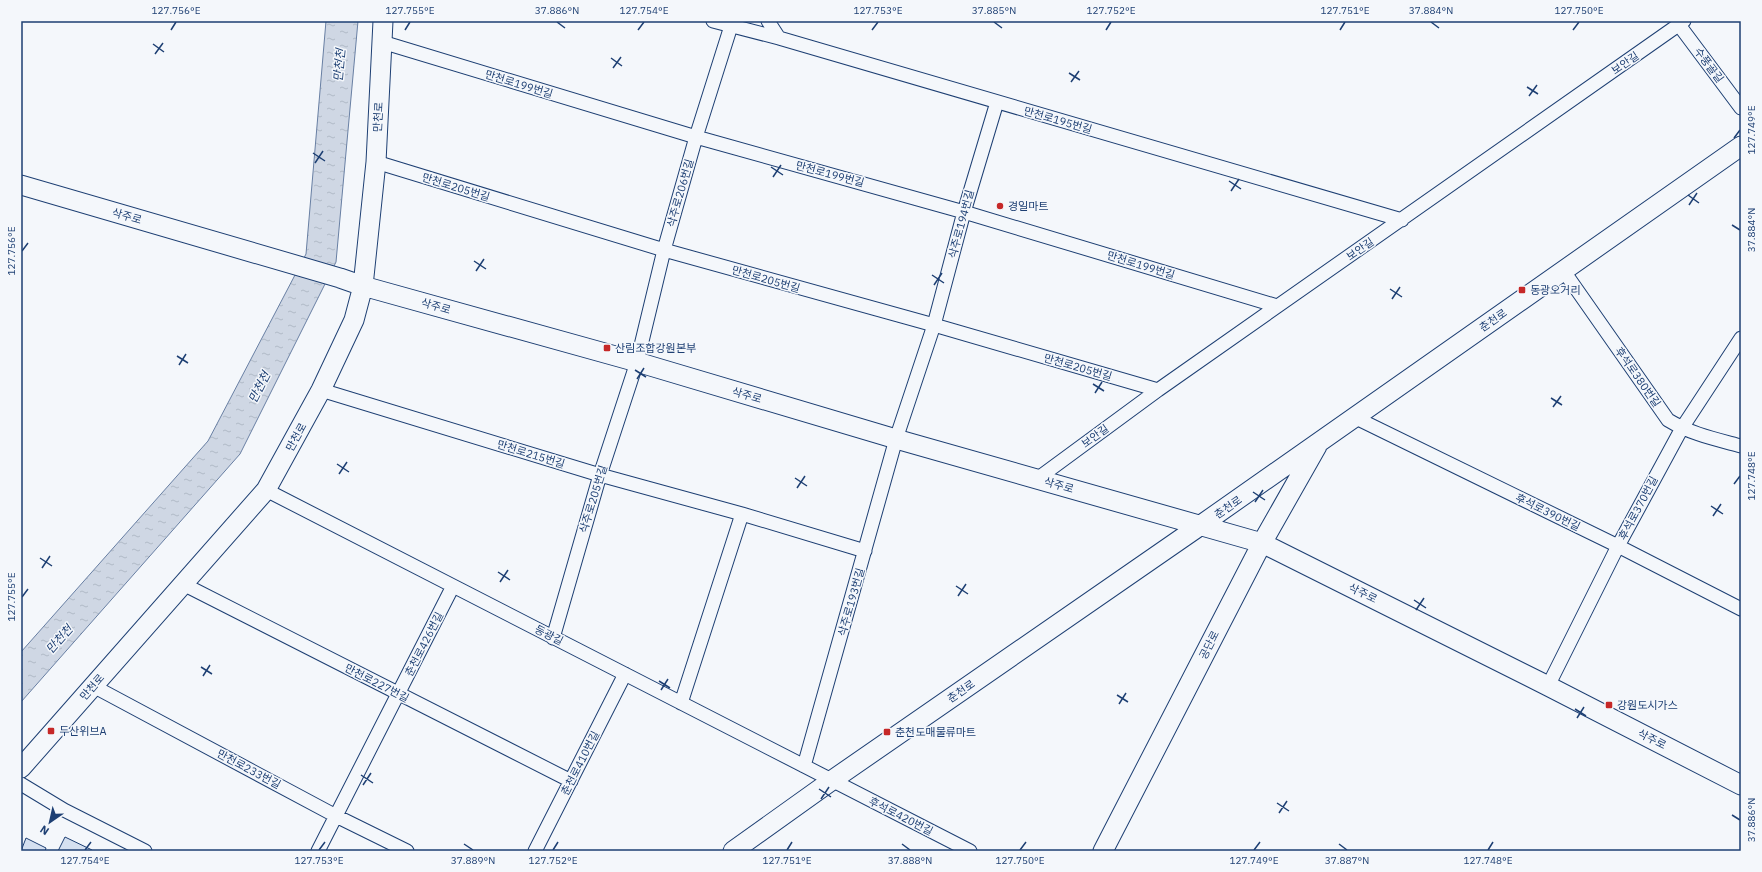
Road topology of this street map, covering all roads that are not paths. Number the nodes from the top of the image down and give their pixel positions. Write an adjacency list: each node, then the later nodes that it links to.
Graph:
1 (383, 21): 7 (street, 만천로)
2 (713, 21): 5 (street, 만천로195번길)
3 (768, 21): 6 (street)
4 (1681, 22): 9 (street, 수풍골길); 15 (street, 보안길)
5 (731, 26): 6 (street, 만천로195번길); 10 (street, 삭주로206번길)
6 (779, 38): 8 (street, 만천로195번길)
7 (382, 42): 10 (street, 만천로199번길); 12 (street, 만천로)
8 (997, 102): 14 (street, 삭주로194번길); 15 (street, 만천로195번길)
9 (1741, 108)
10 (696, 137): 14 (street, 만천로199번길); 16 (street, 삭주로206번길)
11 (1741, 146): 17 (street, 춘천로)
12 (376, 162): 16 (street, 만천로205번길); 18 (street, 만천로)
13 (21, 185): 18 (street, 삭주로)
14 (964, 212): 19 (street, 만천로199번길); 20 (street, 삭주로194번길)
15 (1402, 220): 19 (street, 보안길)
16 (664, 250): 20 (street, 만천로205번길); 22 (street, 삭주로206번길)
17 (1563, 270): 25 (street, 춘천로); 26 (street, 후석로380번길)
18 (363, 286): 22 (street, 삭주로); 23 (street, 만천로)
19 (1277, 306): 24 (street, 보안길)
20 (934, 325): 24 (street, 만천로205번길); 27 (street, 삭주로194번길)
21 (1741, 338): 26 (street, 후석로370번길)
22 (637, 362): 27 (street, 삭주로); 30 (street, 삭주로205번길)
23 (321, 390): 30 (street, 만천로215번길); 32 (street, 만천로)
24 (1158, 390): 31 (street, 보안길)
25 (1354, 417): 28 (street, 춘천로); 36 (street, 후석로390번길)
26 (1682, 428): 29 (street, 후석로380번길); 36 (street, 후석로370번길)
27 (896, 439): 31 (street, 삭주로); 37 (street, 삭주로193번길)
28 (1320, 441): 34 (street, 춘천로); 35 (street, 공단로)
29 (1741, 446)
30 (600, 475): 33 (street, 만천로215번길); 41 (street, 삭주로205번길)
31 (1037, 479): 34 (street, 삭주로)
32 (266, 490): 38 (street, 만천로); 39 (street, 동광길)
33 (742, 514): 37 (street, 만천로215번길); 46 (street)
34 (1202, 525): 35 (street, 삭주로); 50 (street, 춘천로)
35 (1262, 543): 44 (street, 삭주로); 60 (street, 공단로)
36 (1618, 546): 40 (street, 후석로390번길); 44 (street, 후석로370번길)
37 (865, 551): 47 (street, 삭주로193번길)
38 (183, 584): 43 (street, 만천로); 45 (street, 만천로227번길)
39 (453, 586): 41 (street, 동광길); 45 (street, 춘천로426번길)
40 (1741, 609)
41 (553, 638): 42 (street, 동광길)
42 (625, 674): 46 (street, 동광길); 49 (street, 춘천로410번길)
43 (93, 686): 48 (street, 만천로); 53 (street, 만천로233번길)
44 (1548, 686): 52 (street, 삭주로)
45 (398, 694): 49 (street, 만천로227번길); 53 (street, 춘천로426번길)
46 (681, 703): 47 (street, 동광길)
47 (804, 766): 50 (street, 동광길)
48 (21, 768)
49 (571, 780): 57 (street, 춘천로410번길)
50 (831, 781): 58 (street, 춘천로); 59 (street, 후석로420번길)
51 (21, 784): 54 (street)
52 (1741, 785)
53 (336, 816): 55 (street, 춘천로426번길); 56 (street, 만천로233번길)
54 (145, 851)
55 (318, 851)
56 (407, 851)
57 (535, 851)
58 (733, 851)
59 (970, 851)
60 (1103, 851)

